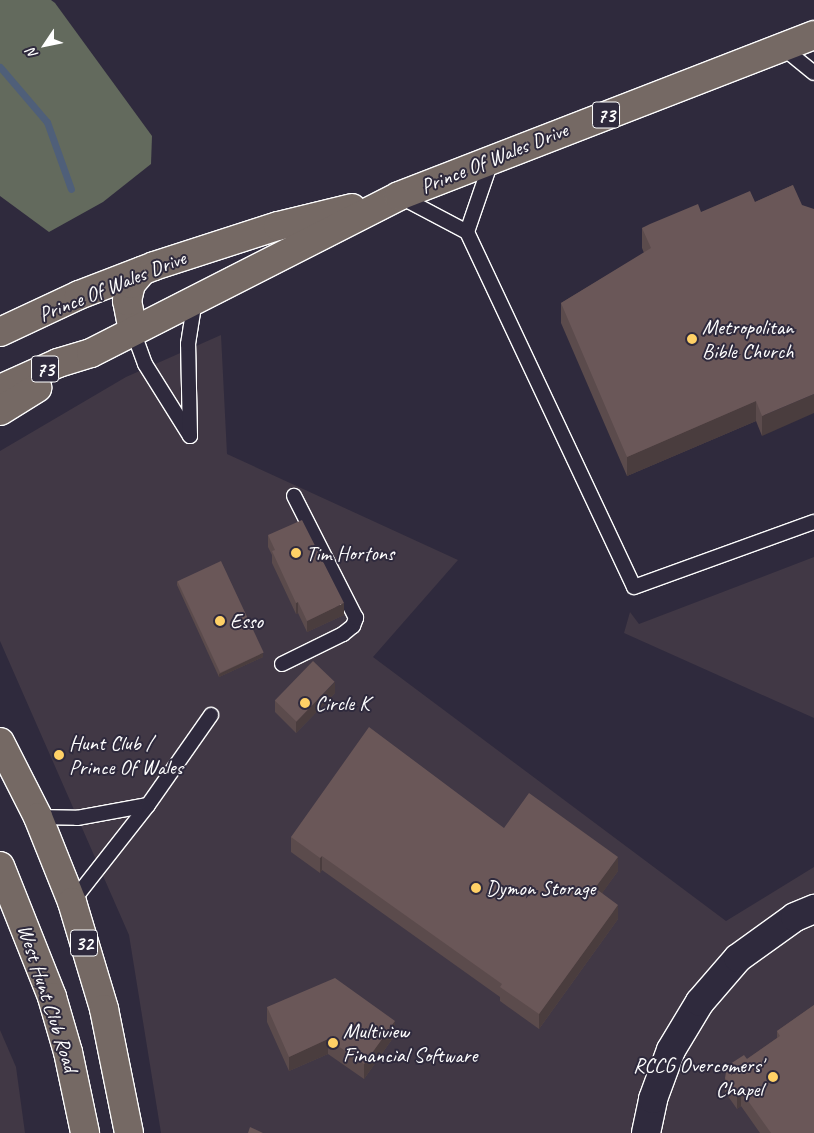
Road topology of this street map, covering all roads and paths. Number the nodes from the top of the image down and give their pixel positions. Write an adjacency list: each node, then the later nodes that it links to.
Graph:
1 (814, 35): 2 (main road, Prince Of Wales Drive / 73)
2 (782, 47): 3 (lane); 4 (main road, Prince Of Wales Drive / 73)
3 (814, 73)
4 (493, 158): 5 (main road, Prince Of Wales Drive / 73); 6 (lane)
5 (399, 196): 6 (lane); 7 (main road, Prince Of Wales Drive / 73); 9 (main road, Prince Of Wales Drive / 73)
6 (467, 232): 17 (lane)
7 (142, 271): 8 (main road, Prince Of Wales Drive / 73); 11 (main road)
8 (78, 295): 10 (main road); 12 (main road, Prince Of Wales Drive / 73)
9 (195, 300): 11 (main road, Prince Of Wales Drive / 73); 11 (lane)
10 (0, 312)
11 (133, 331): 13 (main road, Prince Of Wales Drive / 73)
12 (0, 332)
13 (91, 352): 14 (main road, Prince Of Wales Drive / 73); 15 (main road)
14 (0, 389)
15 (0, 411)
16 (294, 496): 18 (lane)
17 (814, 522)
18 (282, 664)
19 (211, 715): 21 (lane)
20 (0, 742): 22 (main road, 32)
21 (148, 805): 22 (lane); 24 (lane)
22 (38, 818): 24 (main road, 32)
23 (0, 866): 26 (main road, West Hunt Club Road / 32)
24 (72, 902): 27 (main road, 32)
25 (814, 909): 28 (street)
26 (85, 1133)
27 (129, 1133)
28 (646, 1133)

